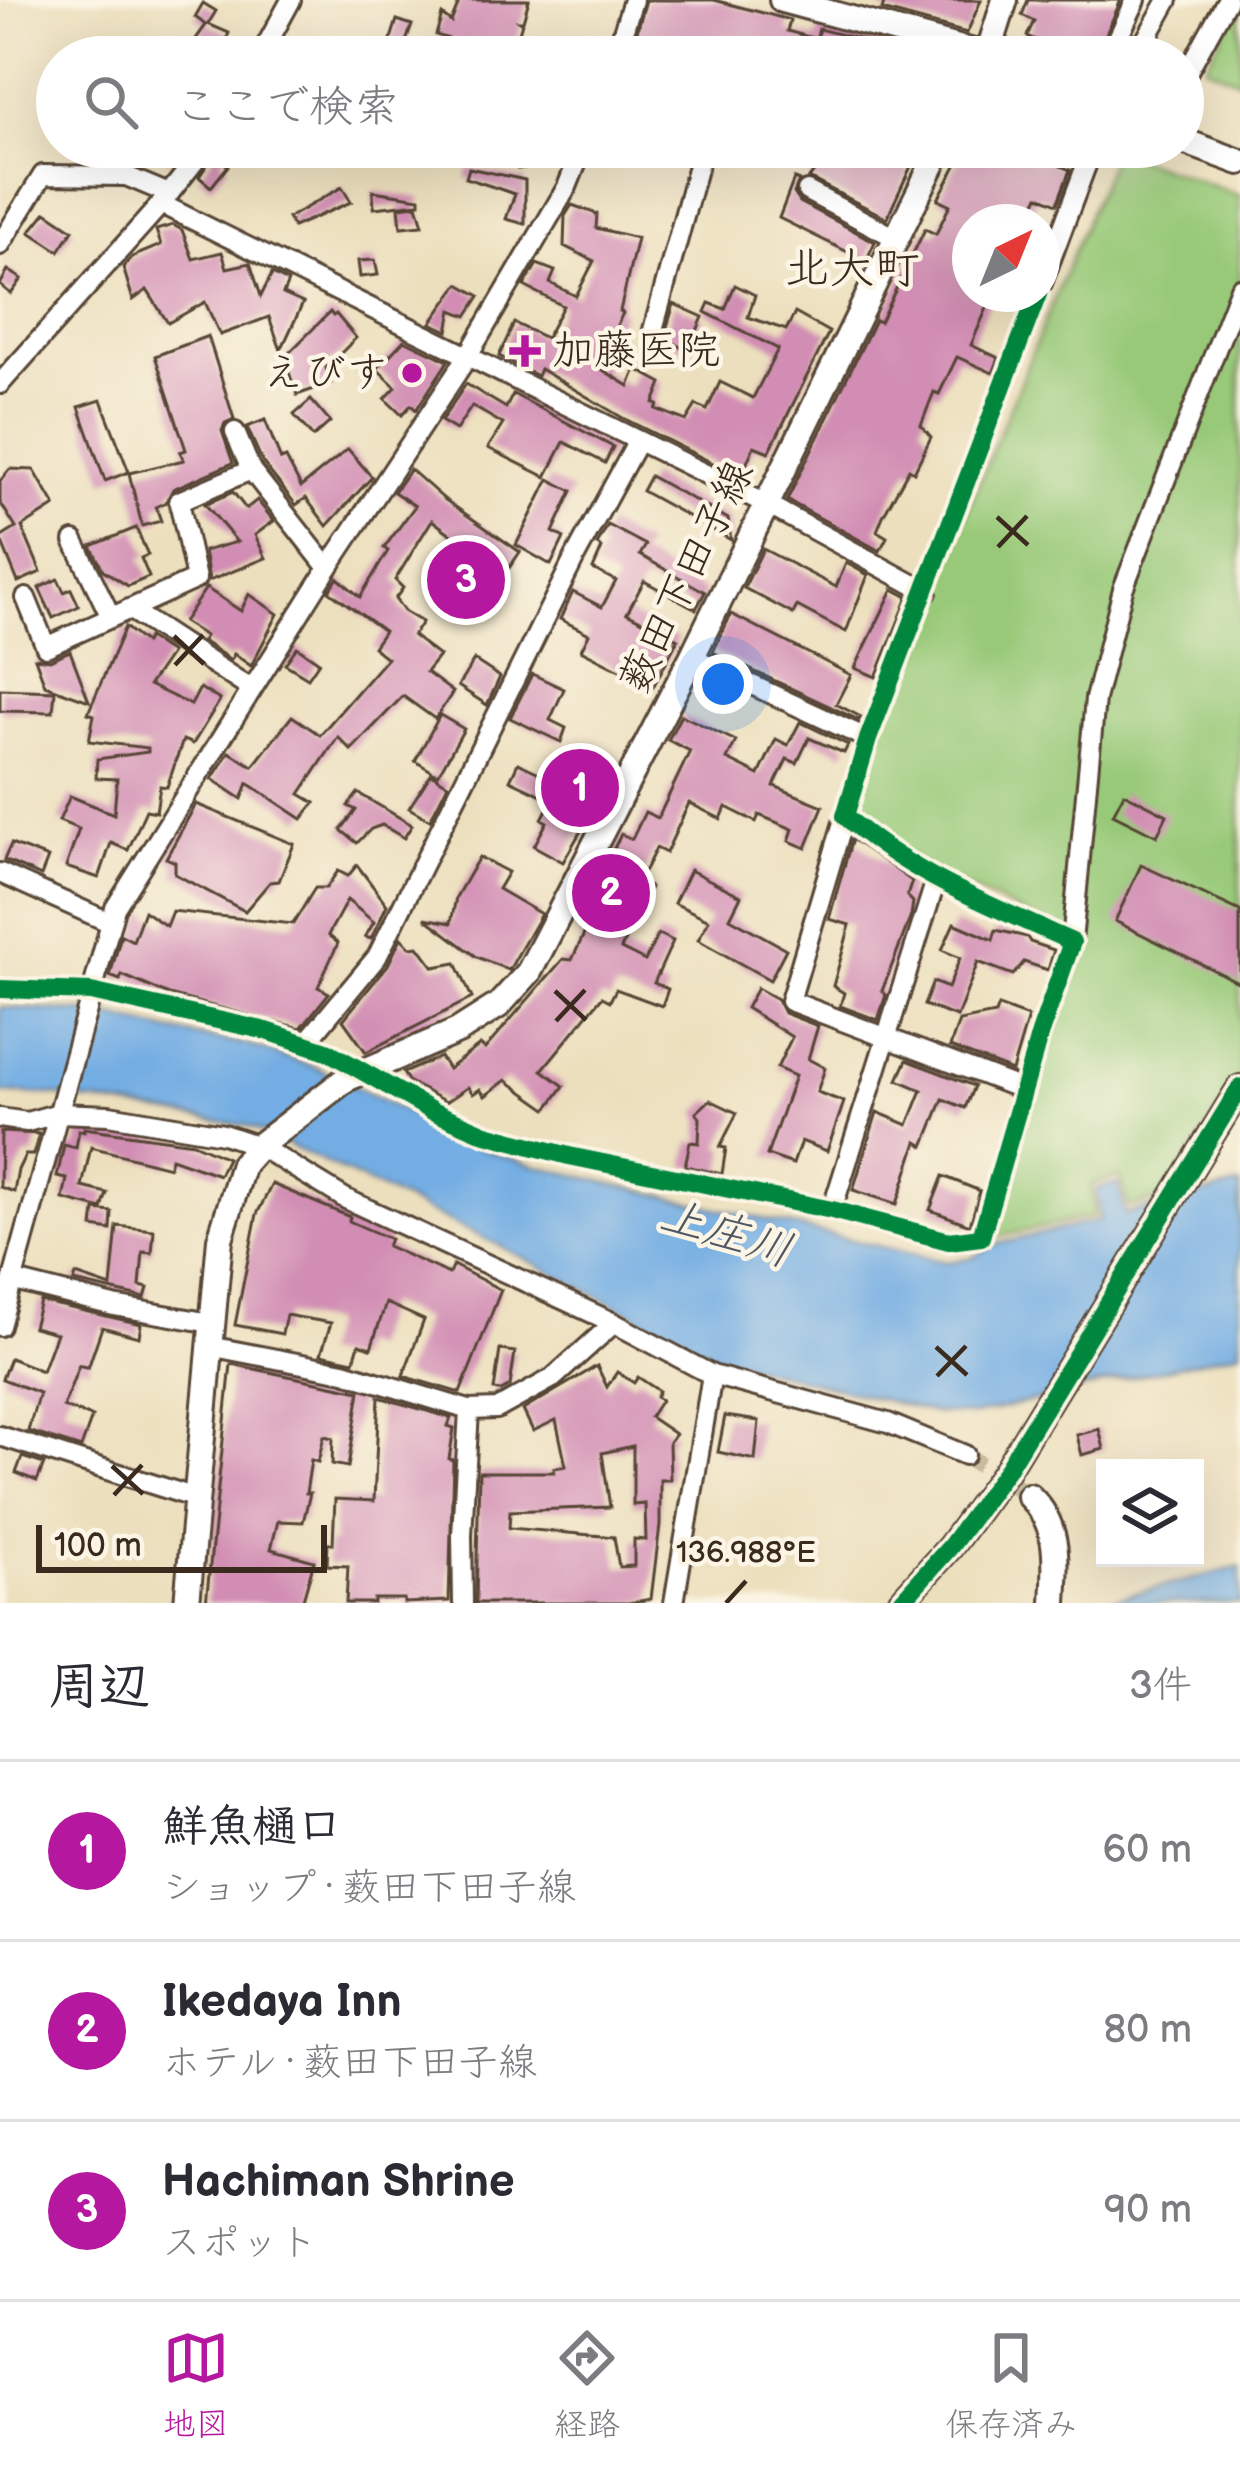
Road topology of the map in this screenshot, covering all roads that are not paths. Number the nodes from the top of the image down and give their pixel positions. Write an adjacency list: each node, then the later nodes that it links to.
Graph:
1 (292, 0): 9 (street)
2 (633, 0): 10 (street)
3 (782, 0): 11 (main road)
4 (1005, 0): 12 (main road)
5 (1168, 0): 8 (street)
6 (1226, 0): 15 (street)
7 (1132, 8): 8 (street); 13 (street)
8 (1154, 26): 14 (street)
9 (272, 36)
10 (621, 36)
11 (915, 36)
12 (995, 36)
13 (1119, 36)
14 (1148, 36)
15 (1204, 41)
16 (1204, 149): 17 (main road)
17 (1240, 162)
18 (189, 168): 24 (street)
19 (575, 168): 31 (street)
20 (697, 168): 30 (street)
21 (931, 168): 26 (main road, 薮田下田子線)
22 (1085, 168): 25 (street)
23 (807, 191): 26 (street)
24 (165, 199): 27 (street); 31 (street); 32 (street)
25 (1060, 235)
26 (896, 238): 36 (main road, 薮田下田子線)
27 (0, 245)
28 (1240, 288): 49 (street)
29 (1031, 312): 39 (street)
30 (653, 330)
31 (466, 359): 34 (street); 38 (street)
32 (0, 384)
33 (235, 432): 35 (street)
34 (638, 441): 36 (street); 53 (street)
35 (251, 470): 38 (street); 41 (street)
36 (766, 504): 39 (street); 42 (main road, 薮田下田子線)
37 (74, 541): 41 (street)
38 (328, 568): 43 (street)
39 (926, 592): 44 (street)
40 (26, 598): 41 (street)
41 (120, 613): 43 (street)
42 (692, 657): 44 (street); 54 (main road, 薮田下田子線)
43 (251, 689): 48 (street)
44 (868, 739): 45 (street)
45 (845, 816): 47 (street); 52 (street)
46 (0, 873): 48 (street)
47 (936, 880): 49 (street); 52 (street)
48 (111, 923): 51 (street)
49 (1072, 942): 56 (street)
50 (0, 989): 51 (street)
51 (88, 1001): 53 (street); 57 (street)
52 (886, 1039): 56 (street); 60 (street)
53 (305, 1044): 54 (street)
54 (355, 1075): 59 (main road, 薮田下田子線); 60 (street)
55 (1240, 1088): 74 (main road)
56 (1024, 1090): 60 (street)
57 (61, 1104): 58 (street); 59 (street); 61 (street)
58 (0, 1118)
59 (259, 1146): 62 (street); 64 (main road, 薮田下田子線)
60 (832, 1210)
61 (10, 1282): 63 (street); 64 (street)
62 (614, 1323): 65 (street); 66 (street)
63 (0, 1327)
64 (210, 1334): 66 (street); 70 (main road, 薮田下田子線)
65 (712, 1375): 68 (street); 73 (street)
66 (469, 1411): 72 (street)
67 (0, 1436): 70 (street)
68 (965, 1455)
69 (1029, 1496): 75 (main road)
70 (196, 1498): 71 (main road, 薮田下田子線)
71 (188, 1603)
72 (464, 1603)
73 (674, 1603)
74 (900, 1603)
75 (1054, 1603)

